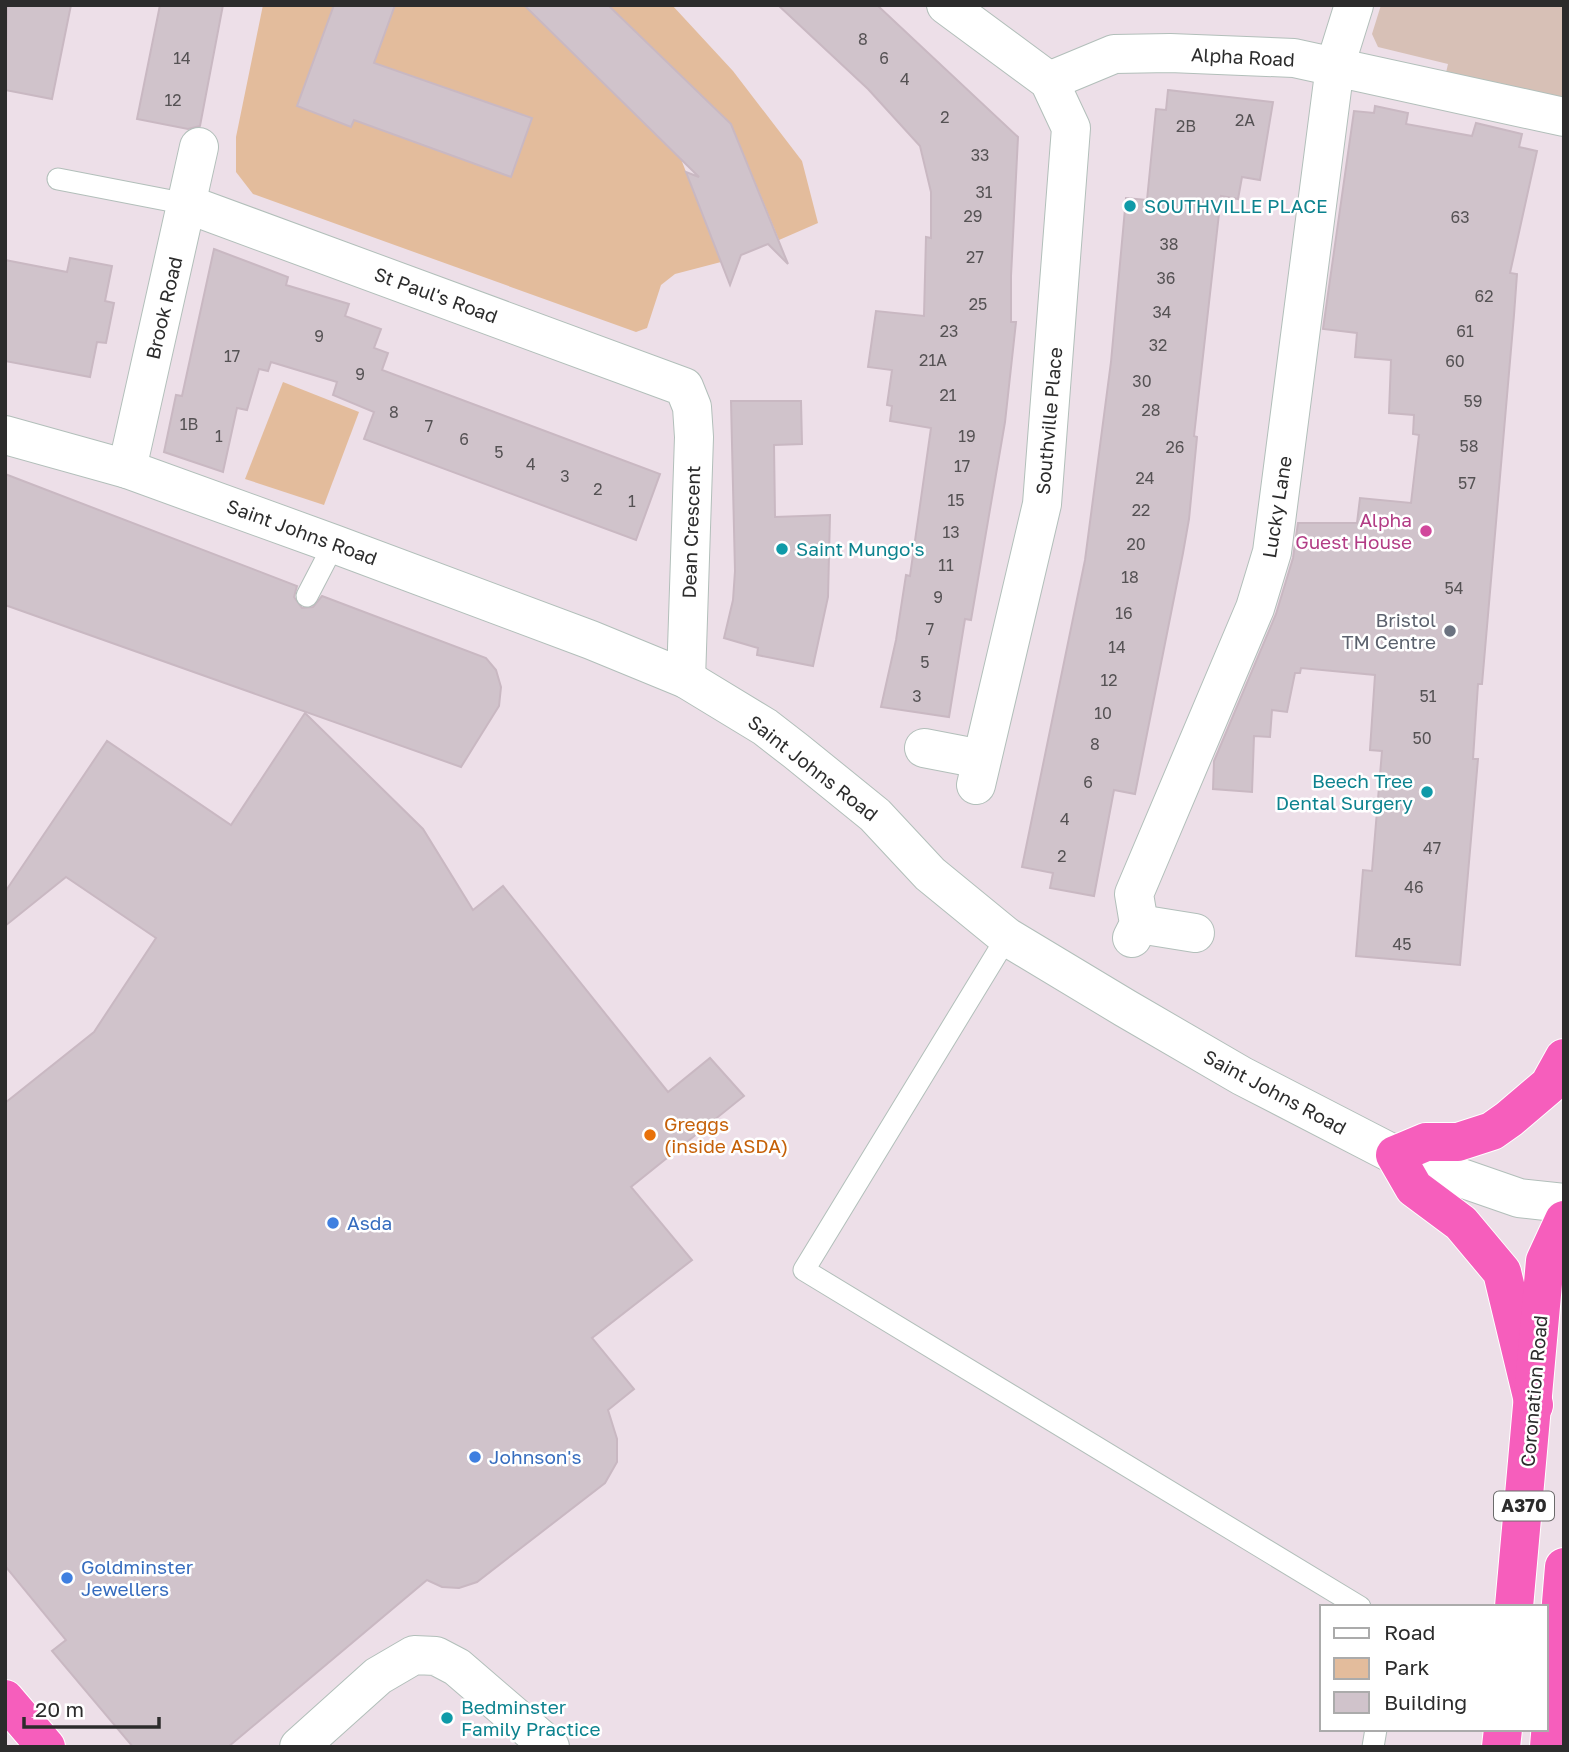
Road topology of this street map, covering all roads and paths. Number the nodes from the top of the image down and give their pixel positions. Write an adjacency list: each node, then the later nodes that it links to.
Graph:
1 (946, 5): 4 (street)
2 (1354, 5): 3 (street, Lucky Lane)
3 (1335, 66): 4 (street, Alpha Road); 5 (street, Alpha Road); 16 (street, Lucky Lane)
4 (1049, 81): 15 (street, Southville Place)
5 (1564, 117)
6 (199, 146): 8 (street, Brook Road)
7 (58, 178): 8 (lane)
8 (187, 204): 9 (street, St Paul's Road); 11 (street, Brook Road)
9 (684, 387): 14 (street, Dean Crescent)
10 (5, 435): 11 (street, Saint Johns Road)
11 (127, 469): 12 (street, Saint Johns Road)
12 (334, 544): 13 (lane); 14 (street, Saint Johns Road)
13 (307, 596)
14 (686, 679): 17 (street, Saint Johns Road)
15 (924, 748)
16 (1195, 933)
17 (1007, 937): 19 (street, Saint Johns Road); 24 (lane)
18 (1564, 1058): 19 (highway)
19 (1395, 1155): 20 (street, Saint Johns Road); 22 (highway)
20 (1564, 1203)
21 (1564, 1220): 22 (highway, Coronation Road / A370)
22 (1534, 1405): 25 (highway, Coronation Road / A370)
23 (1564, 1567): 30 (highway)
24 (1357, 1605)
25 (1514, 1605)
26 (5, 1699): 27 (highway)
27 (46, 1747)
28 (299, 1747): 29 (street)
29 (550, 1747)
30 (1549, 1747)

